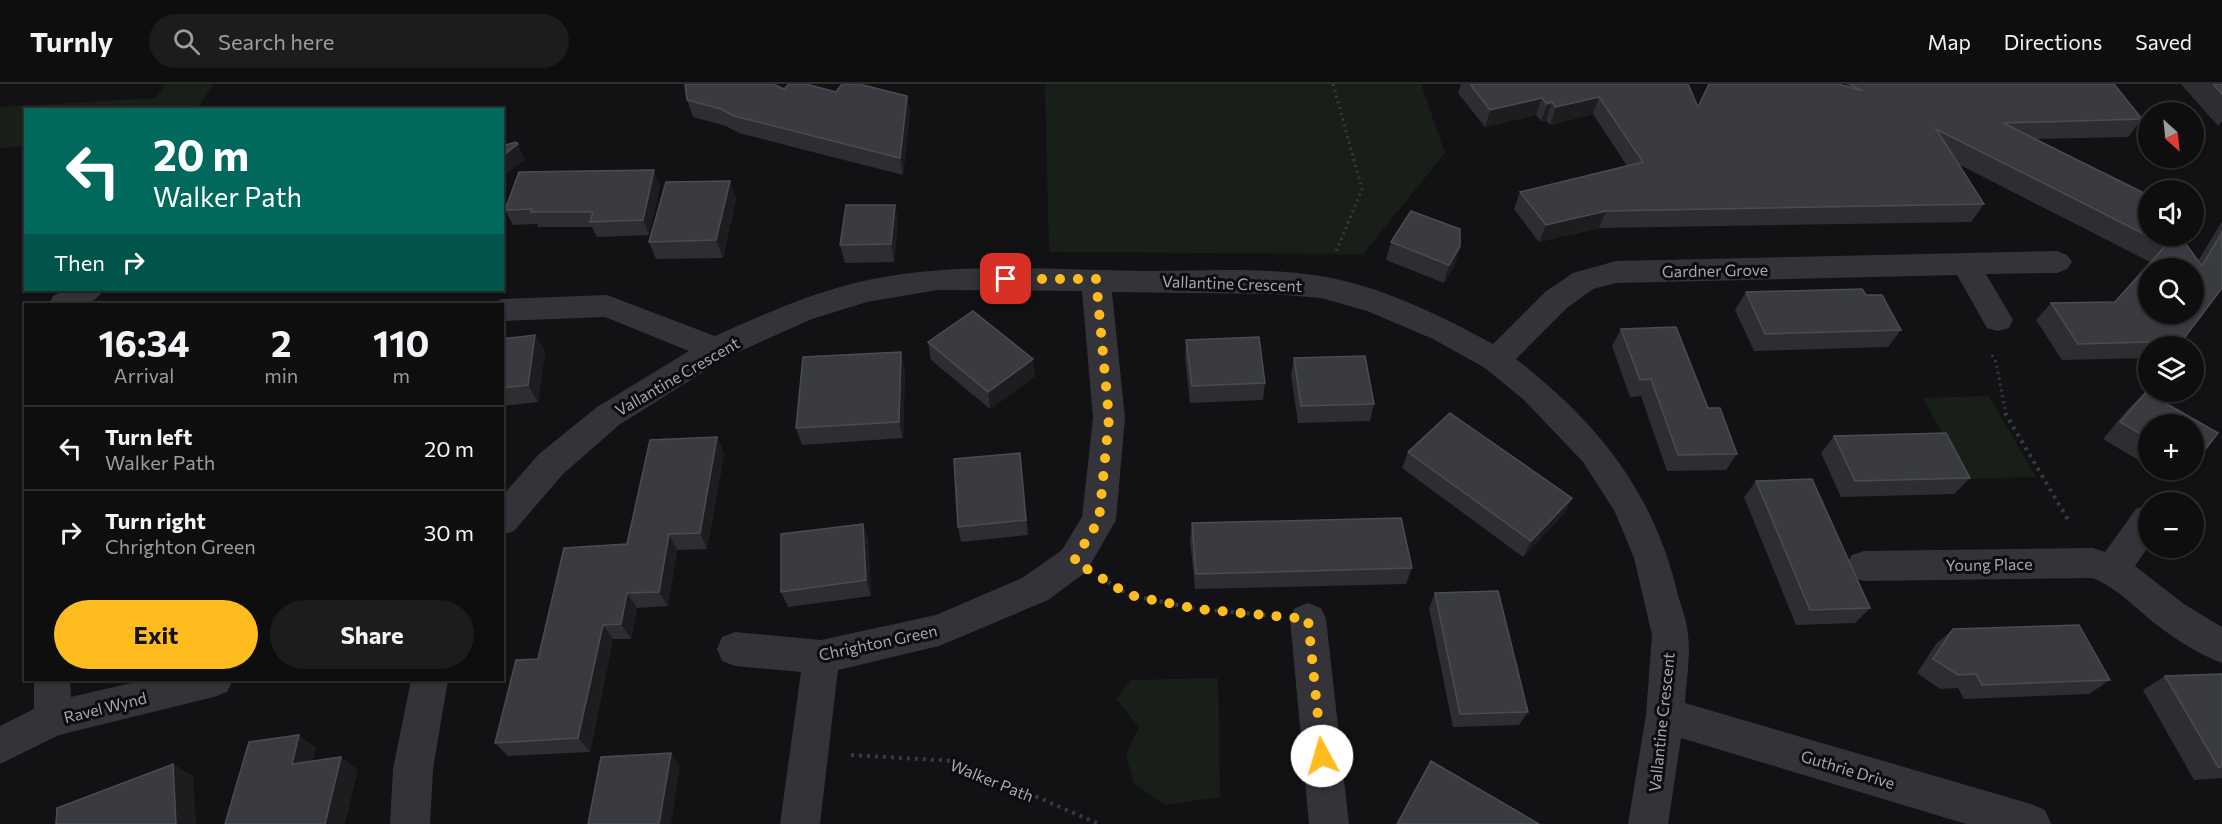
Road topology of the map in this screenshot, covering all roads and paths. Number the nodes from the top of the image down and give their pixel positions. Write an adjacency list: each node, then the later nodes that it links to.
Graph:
1 (1333, 84): 5 (path)
2 (2057, 262): 3 (street, Gardner Grove)
3 (1965, 264): 9 (street); 11 (street, Gardner Grove)
4 (1096, 279): 5 (street, Vallantine Crescent); 10 (street, Vallantine Crescent); 14 (street, Chrighton Green)
5 (1321, 287): 11 (street, Vallantine Crescent)
6 (86, 291): 7 (street)
7 (66, 303)
8 (504, 310): 10 (street)
9 (1998, 320): 16 (path)
10 (716, 349): 12 (street, Vallantine Crescent)
11 (1496, 360): 24 (street, Vallantine Crescent)
12 (504, 519)
13 (2138, 529): 16 (street)
14 (1074, 561): 17 (path); 20 (street, Chrighton Green)
15 (1864, 566): 16 (street, Young Place)
16 (2103, 566): 18 (street)
17 (1308, 619): 31 (street)
18 (2222, 646)
19 (735, 649): 20 (street, Chrighton Green)
20 (821, 657): 27 (street)
21 (52, 681): 25 (street)
22 (210, 681): 25 (street, Ravel Wynd)
23 (429, 681): 28 (street)
24 (1665, 714): 32 (street, Vallantine Crescent); 33 (street, Guthrie Drive)
25 (54, 719): 26 (street, Ravel Wynd)
26 (0, 746)
27 (809, 753): 29 (street); 30 (path, Walker Path)
28 (410, 824)
29 (800, 824)
30 (1099, 824)
31 (1329, 824)
32 (1648, 824)
33 (2031, 824)

